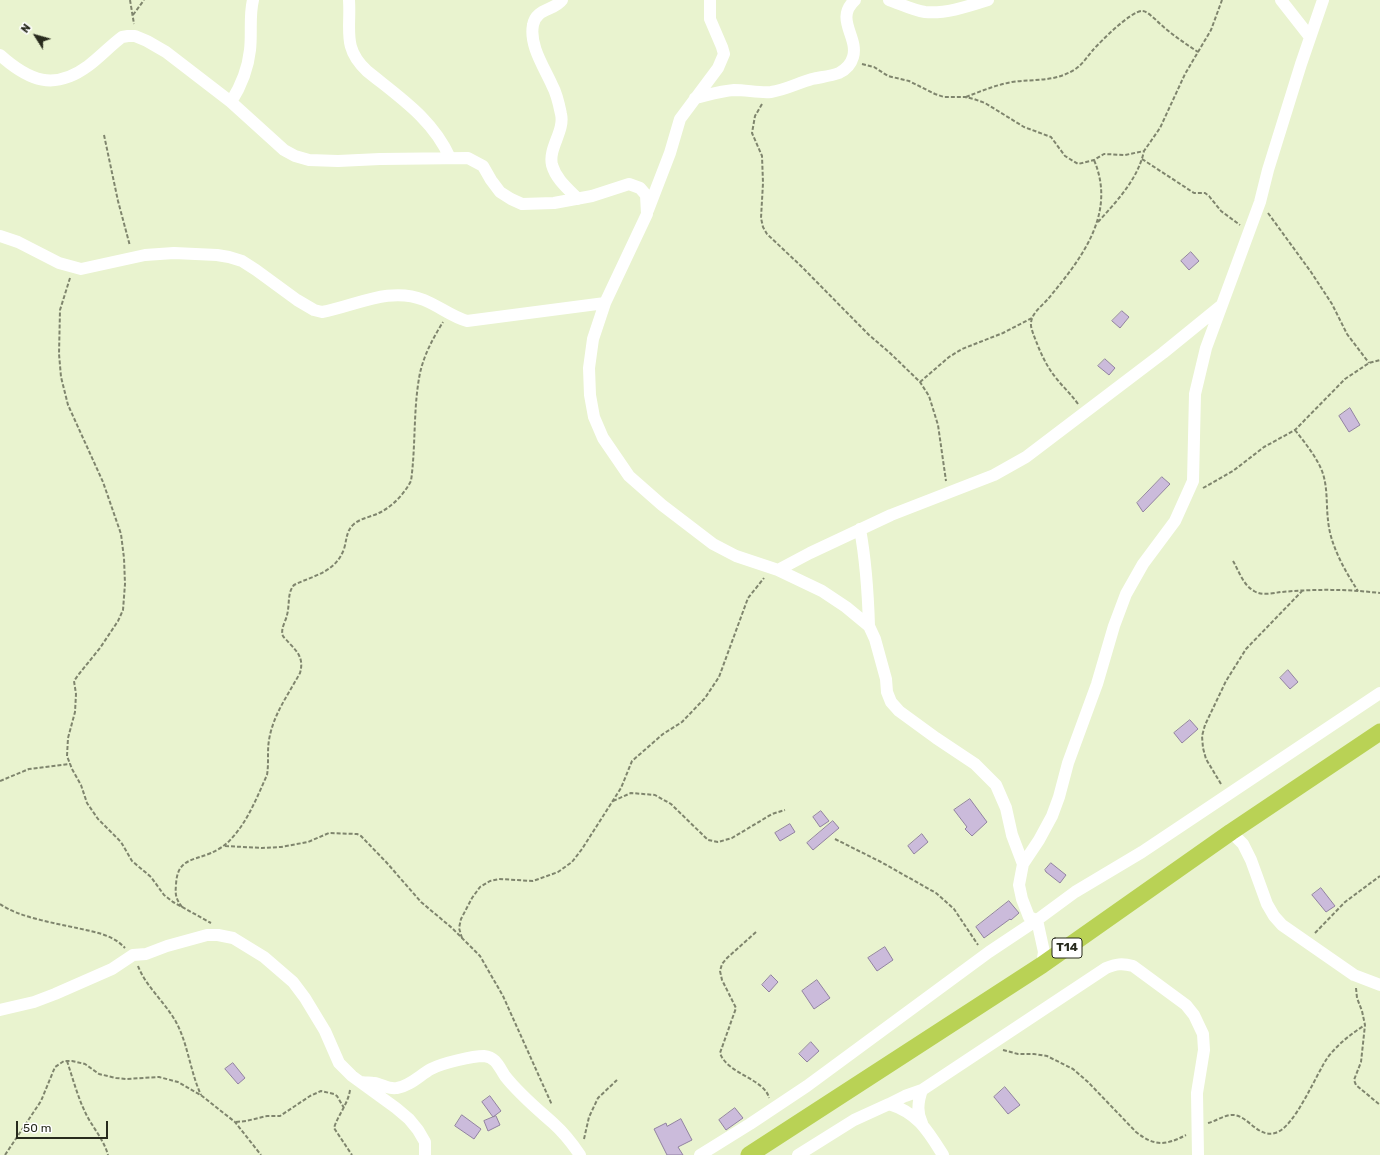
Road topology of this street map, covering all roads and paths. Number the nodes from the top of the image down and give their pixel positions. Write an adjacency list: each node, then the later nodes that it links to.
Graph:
1 (130, 0): 13 (path)
2 (144, 0): 13 (path)
3 (253, 0): 22 (street)
4 (349, 0): 25 (street)
5 (562, 0): 28 (street)
6 (710, 0): 21 (street)
7 (855, 0): 18 (street)
8 (889, 0): 9 (street)
9 (988, 0)
10 (1222, 0): 16 (path)
11 (1281, 0): 15 (street)
12 (1323, 0): 15 (street)
13 (133, 15): 14 (path)
14 (135, 36): 17 (street); 22 (street)
15 (1310, 37): 29 (street)
16 (1198, 52): 20 (path); 24 (path)
17 (0, 55)
18 (849, 64): 19 (street); 20 (path)
19 (774, 92): 21 (street); 42 (path)
20 (965, 97): 27 (path)
21 (695, 98): 30 (street)
22 (231, 102): 25 (street)
23 (104, 135): 34 (path)
24 (1144, 151): 26 (path); 27 (path)
25 (450, 158): 28 (street)
26 (1142, 159): 31 (path); 32 (path)
27 (1094, 160): 31 (path)
28 (578, 198): 30 (street)
29 (1260, 202): 32 (street); 41 (path)
30 (647, 214): 36 (street)
31 (1097, 223): 39 (path)
32 (1248, 235): 37 (street)
33 (0, 236): 35 (street)
34 (134, 258): 35 (street); 38 (street)
35 (74, 267): 56 (path)
36 (605, 303): 38 (street); 49 (street)
37 (1223, 304): 43 (street); 46 (street)
38 (449, 313): 63 (path)
39 (1032, 318): 42 (path); 43 (path)
40 (1380, 360): 41 (path)
41 (1369, 363): 44 (path)
42 (920, 382): 45 (path)
43 (1085, 413): 45 (street)
44 (1295, 430): 46 (path); 51 (path)
45 (948, 492): 47 (street)
46 (1185, 500): 64 (street)
47 (860, 529): 49 (street); 53 (street)
48 (1233, 561): 50 (path)
49 (774, 569): 53 (street); 59 (path)
50 (1303, 590): 51 (path); 58 (path)
51 (1358, 591): 52 (path)
52 (1380, 593)
53 (869, 626): 64 (street)
54 (1380, 693): 58 (street)
55 (1380, 732): 61 (highway, T14)
56 (70, 764): 57 (path); 67 (path)
57 (0, 781)
58 (1228, 793): 68 (street)
59 (612, 802): 60 (path); 71 (path)
60 (785, 810)
61 (1231, 832): 72 (street); 75 (highway, T14)
62 (835, 839): 73 (path)
63 (224, 846): 67 (path); 71 (path)
64 (1023, 864): 68 (street)
65 (1380, 876): 72 (path)
66 (0, 904): 74 (path)
67 (183, 908): 69 (path)
68 (1037, 920): 73 (street); 75 (street)
69 (211, 923)
70 (756, 932): 90 (path)
71 (462, 938): 88 (path)
72 (1306, 942): 76 (street)
73 (989, 952): 90 (street)
74 (133, 955): 78 (street); 82 (street); 85 (path)
75 (1042, 965): 101 (highway, T14)
76 (1354, 975): 77 (street); 79 (path)
77 (1380, 986)
78 (0, 1010)
79 (1365, 1025): 87 (path); 93 (path)
80 (988, 1046): 84 (street); 93 (path); 93 (street)
81 (67, 1061): 85 (path); 95 (path); 96 (path)
82 (356, 1079): 89 (path); 94 (street); 99 (street)
83 (618, 1080): 94 (path)
84 (922, 1090): 86 (street); 92 (street)
85 (202, 1096): 91 (path)
86 (889, 1104): 92 (street); 102 (street)
87 (1380, 1105)
88 (553, 1107)
89 (344, 1108): 91 (path); 98 (path)
90 (771, 1110): 100 (street)
91 (235, 1122): 97 (path)
92 (922, 1123): 103 (street)
93 (1198, 1126): 104 (street)
94 (581, 1150)
95 (5, 1155)
96 (108, 1155)
97 (261, 1155)
98 (352, 1155)
99 (426, 1155)
100 (700, 1155)
101 (749, 1155)
102 (798, 1155)
103 (943, 1155)
104 (1198, 1155)

